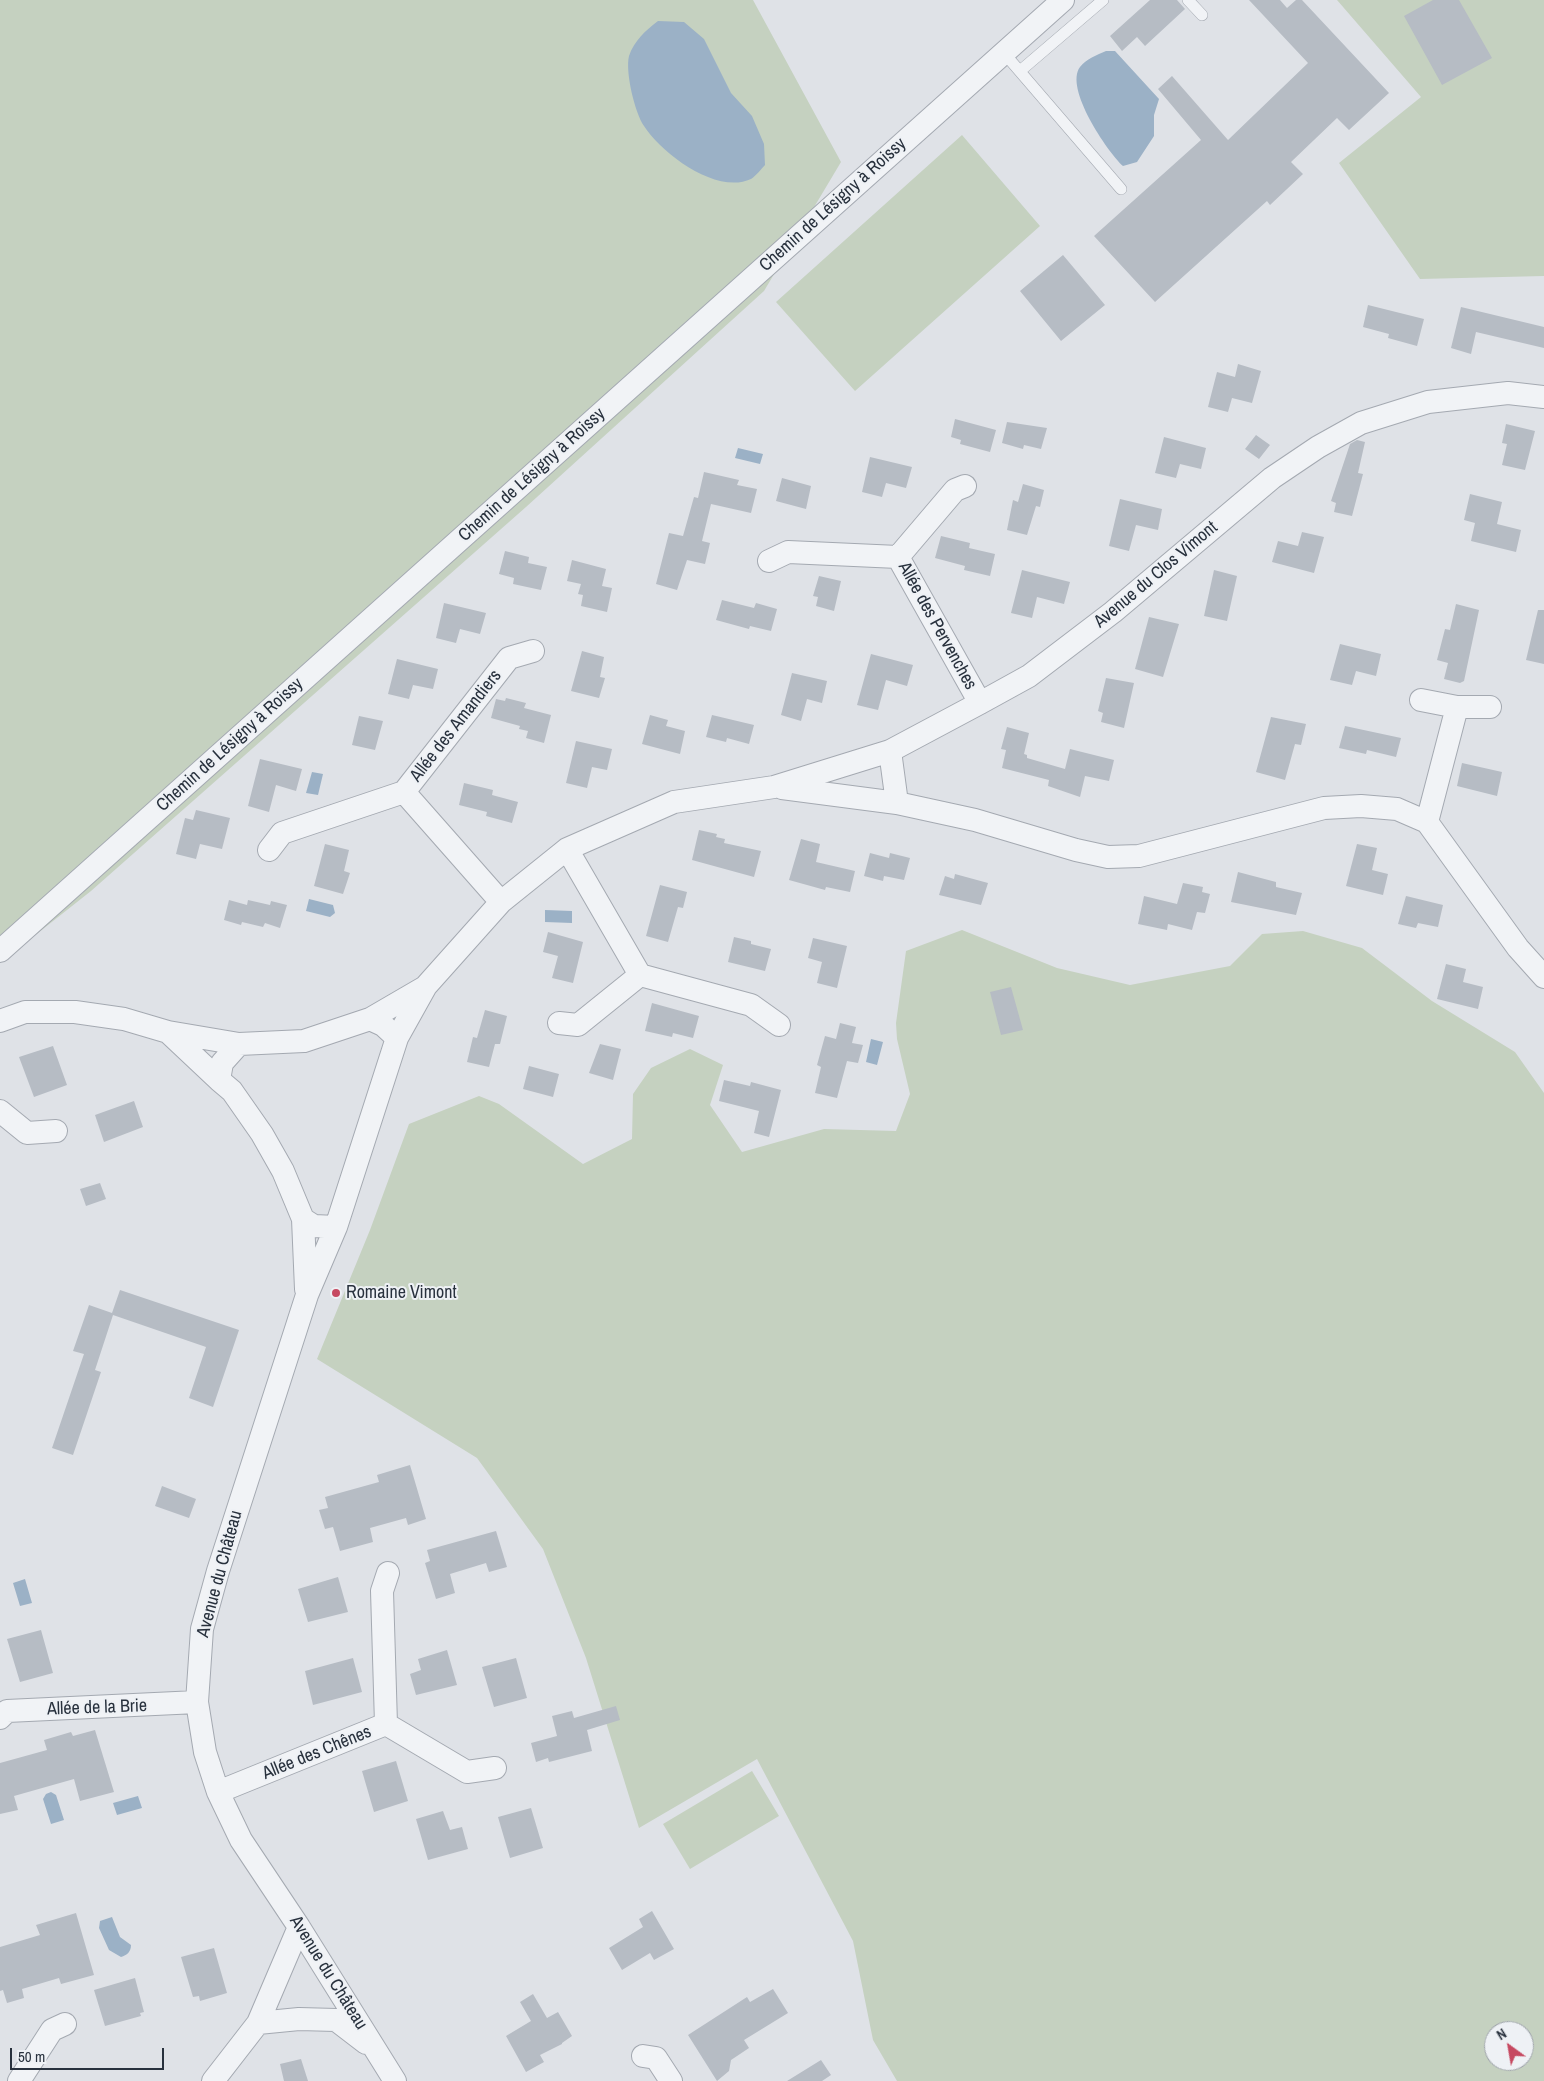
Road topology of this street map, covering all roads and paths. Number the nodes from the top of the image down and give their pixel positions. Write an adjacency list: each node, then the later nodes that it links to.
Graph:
1 (1063, 0): 5 (street, Chemin de Lésigny à Roissy)
2 (1103, 0): 6 (lane)
3 (1188, 0): 4 (lane)
4 (1202, 15)
5 (1004, 53): 6 (lane); 25 (street, Chemin de Lésigny à Roissy)
6 (1020, 71): 7 (lane)
7 (1121, 190)
8 (1544, 397): 14 (street, Avenue du Clos Vimont)
9 (966, 486): 10 (street, Allée des Pervenches)
10 (898, 558): 11 (street); 14 (street, Allée des Pervenches)
11 (769, 562)
12 (533, 651): 19 (street, Allée des Amandiers)
13 (1421, 700): 15 (street)
14 (980, 703): 17 (street, Avenue du Clos Vimont)
15 (1457, 707): 16 (street); 21 (street)
16 (1490, 707)
17 (890, 750): 18 (street, Avenue du Clos Vimont); 20 (street)
18 (774, 787): 20 (street, Avenue du Clos Vimont); 22 (street, Avenue du Clos Vimont)
19 (404, 792): 23 (street); 24 (street, Allée des Amandiers)
20 (897, 803): 21 (street, Avenue du Clos Vimont)
21 (1428, 822): 27 (street)
22 (567, 849): 24 (street, Avenue du Clos Vimont); 26 (street)
23 (269, 850)
24 (502, 902): 28 (street, Avenue du Clos Vimont)
25 (0, 951)
26 (640, 974): 31 (street); 32 (street)
27 (1544, 977)
28 (426, 986): 29 (street, Avenue du Clos Vimont); 34 (street, Avenue du Clos Vimont)
29 (370, 1019): 34 (street); 35 (street, Avenue du Clos Vimont)
30 (0, 1021): 33 (street, Avenue du Clos Vimont)
31 (560, 1022)
32 (779, 1025)
33 (168, 1032): 35 (street, Avenue du Clos Vimont); 36 (street)
34 (397, 1038): 40 (street, Avenue du Clos Vimont)
35 (239, 1044): 36 (street)
36 (218, 1080): 39 (street)
37 (0, 1111): 38 (street)
38 (56, 1131)
39 (303, 1218): 40 (street); 41 (street, Avenue du Château)
40 (336, 1226): 41 (street, Avenue du Château)
41 (306, 1295): 43 (street, Avenue du Château)
42 (388, 1573): 45 (street)
43 (197, 1702): 44 (street, Allée de la Brie); 47 (street, Avenue du Château)
44 (2, 1710)
45 (386, 1724): 46 (street, Allée des Chênes); 47 (street, Allée des Chênes)
46 (495, 1768)
47 (218, 1792): 48 (street, Avenue du Château)
48 (299, 1927): 49 (street); 51 (street, Avenue du Château)
49 (258, 2022): 51 (street); 54 (street)
50 (65, 2024): 53 (street)
51 (379, 2054): 55 (street, Avenue du Château)
52 (643, 2056): 56 (street)
53 (19, 2081)
54 (213, 2081)
55 (395, 2081)
56 (671, 2081)

